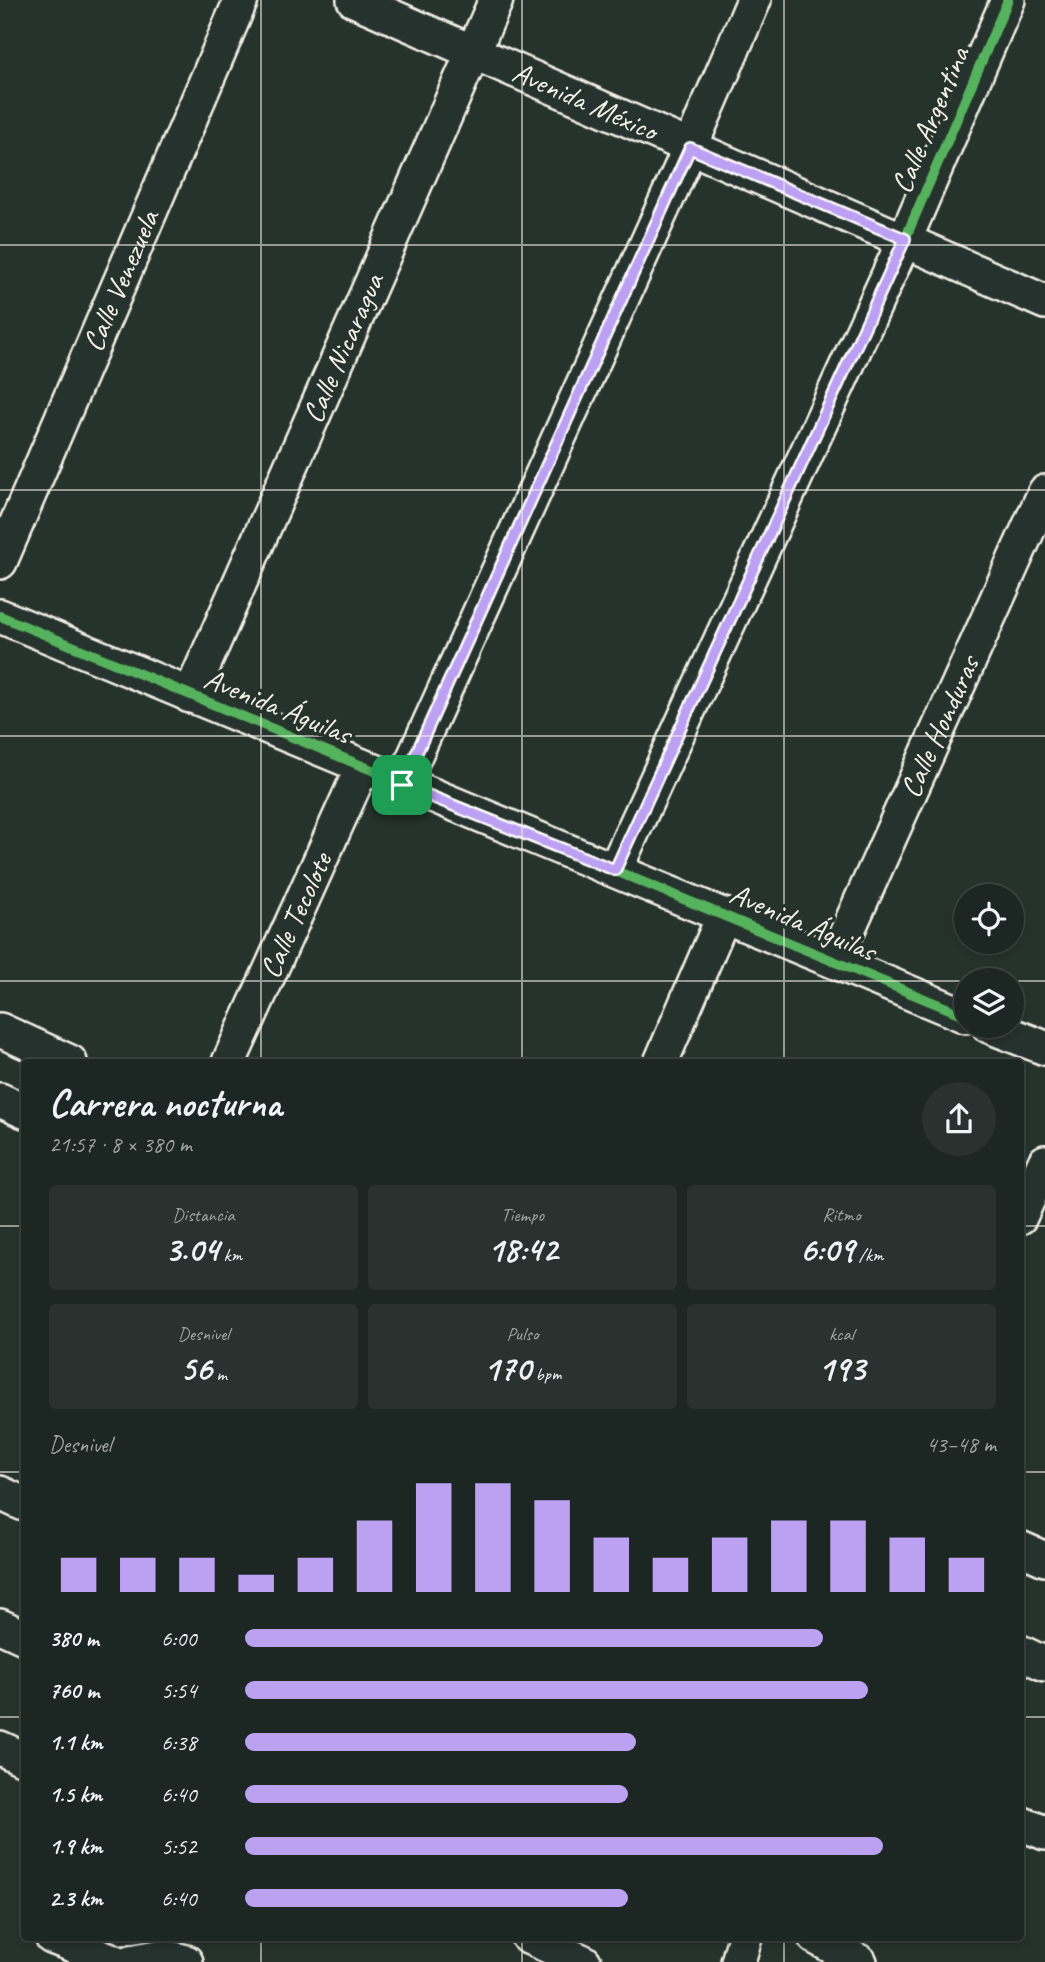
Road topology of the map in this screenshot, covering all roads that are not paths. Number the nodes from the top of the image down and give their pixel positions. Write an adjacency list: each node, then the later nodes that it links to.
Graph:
1 (241, 0): 11 (street, Calle Venezuela)
2 (354, 0): 6 (street, Avenida México)
3 (496, 0): 6 (street, Calle Nicaragua)
4 (754, 0): 7 (street)
5 (1008, 0): 8 (street, Calle Argentina)
6 (474, 53): 7 (street, Avenida México); 13 (street, Calle Nicaragua)
7 (690, 148): 8 (street, Avenida México); 15 (street)
8 (905, 239): 9 (street, Avenida México); 16 (street, Calle Argentina)
9 (1045, 302)
10 (1045, 492): 18 (street, Calle Honduras)
11 (0, 562)
12 (0, 616): 13 (street, Avenida Águilas)
13 (190, 696): 14 (street, Avenida Águilas)
14 (362, 768): 15 (street, Avenida Águilas); 24 (street, Calle Tecolote)
15 (402, 785): 16 (street, Avenida Águilas)
16 (615, 870): 17 (street, Avenida Águilas)
17 (724, 915): 18 (street, Avenida Águilas); 25 (street)
18 (834, 961): 19 (street, Avenida Águilas)
19 (954, 1011)
20 (0, 1030): 23 (street)
21 (1020, 1038): 22 (street)
22 (1045, 1048)
23 (63, 1059)
24 (230, 1059)
25 (662, 1059)
26 (0, 1100): 27 (street)
27 (21, 1110)
28 (1045, 1162): 29 (street)
29 (1024, 1208)
30 (0, 1493): 31 (street)
31 (21, 1503)
32 (1024, 1550): 33 (street)
33 (1045, 1559)
34 (0, 1626): 35 (street)
35 (21, 1636)
36 (1024, 1654): 37 (street)
37 (1045, 1664)
38 (0, 1748): 39 (street)
39 (21, 1758)
40 (1024, 1825): 41 (street)
41 (1045, 1833)
42 (62, 1941): 46 (street)
43 (537, 1941): 49 (street)
44 (744, 1941): 50 (street)
45 (822, 1941): 51 (street)
46 (116, 1962)
47 (131, 1962): 48 (street)
48 (186, 1962)
49 (584, 1962)
50 (738, 1962)
51 (860, 1962)

